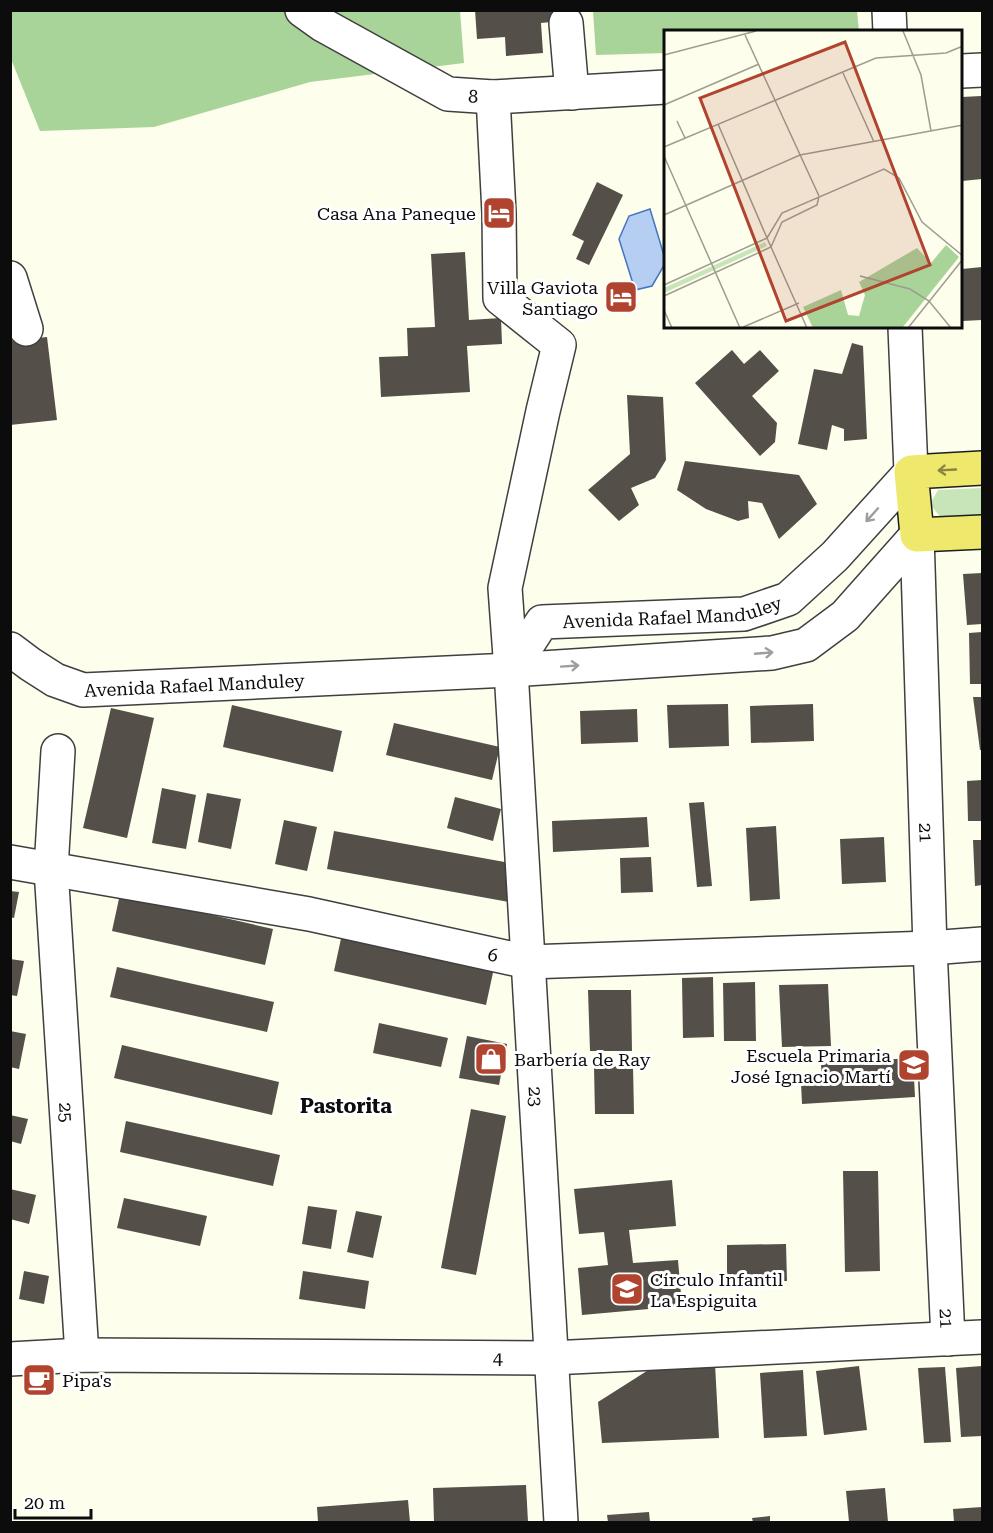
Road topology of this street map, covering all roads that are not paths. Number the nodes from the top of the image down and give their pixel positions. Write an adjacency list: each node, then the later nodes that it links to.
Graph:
1 (302, 10): 9 (street, 8)
2 (889, 10): 4 (street)
3 (566, 23): 8 (street)
4 (891, 30)
5 (982, 70): 6 (street)
6 (963, 71)
7 (664, 87): 8 (street, 8)
8 (572, 93): 9 (street, 8)
9 (493, 98): 18 (street, 23)
10 (10, 278): 12 (street)
11 (905, 328): 14 (street, 21)
12 (26, 329)
13 (982, 468): 14 (main road, one-way to 14)
14 (911, 472): 16 (main road, 21); 18 (street, Avenida Rafael Manduley, one-way to 18)
15 (982, 532): 16 (main road)
16 (917, 535): 18 (street, Avenida Rafael Manduley, one-way to 16); 23 (street, 21)
17 (17, 660): 18 (street, Avenida Rafael Manduley)
18 (511, 670): 24 (street, 23)
19 (58, 751): 21 (street, 25)
20 (10, 862): 21 (street, 6)
21 (51, 869): 24 (street, 6); 27 (street, 25)
22 (982, 944): 23 (street, 6)
23 (930, 948): 24 (street, 6); 26 (street, 21)
24 (528, 962): 28 (street, 23)
25 (982, 1337): 26 (street, 4)
26 (948, 1339): 28 (street, 4)
27 (82, 1355): 28 (street, 4); 29 (street, 4)
28 (551, 1358): 30 (street, 23)
29 (10, 1359)
30 (561, 1522)

